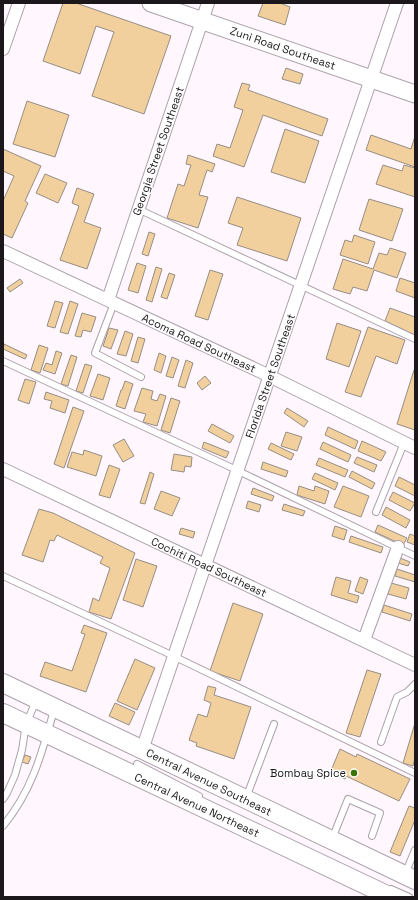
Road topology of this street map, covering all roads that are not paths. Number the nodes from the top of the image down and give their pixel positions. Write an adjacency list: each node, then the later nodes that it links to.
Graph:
1 (19, 3): 6 (street)
2 (151, 3): 5 (street, Zuni Road Southeast)
3 (208, 3): 5 (street, Georgia Street Southeast)
4 (397, 3): 7 (street, Florida Street Southeast)
5 (202, 20): 7 (street, Zuni Road Southeast); 9 (street, Georgia Street Southeast)
6 (3, 49)
7 (371, 79): 8 (street, Zuni Road Southeast); 11 (street, Florida Street Southeast)
8 (415, 94)
9 (138, 209): 11 (lane); 12 (street, Georgia Street Southeast)
10 (3, 251): 12 (street, Acoma Road Southeast)
11 (301, 284): 13 (lane); 15 (street, Florida Street Southeast)
12 (111, 301): 15 (street, Acoma Road Southeast); 16 (lane)
13 (415, 338)
14 (3, 361): 20 (lane)
15 (270, 376): 17 (street, Acoma Road Southeast); 20 (street, Florida Street Southeast)
16 (141, 377)
17 (404, 443): 18 (street, Acoma Road Southeast); 21 (lane)
18 (415, 448)
19 (3, 469): 24 (street, Cochiti Road Southeast)
20 (238, 470): 22 (lane); 24 (street, Florida Street Southeast)
21 (376, 512)
22 (398, 547): 23 (lane); 26 (street)
23 (415, 556)
24 (205, 565): 26 (street, Cochiti Road Southeast); 27 (street, Florida Street Southeast)
25 (3, 576): 27 (lane)
26 (364, 640): 28 (street, Cochiti Road Southeast)
27 (174, 656): 38 (street, Florida Street Southeast); 39 (lane)
28 (415, 665)
29 (3, 683): 31 (main road, Central Avenue Southeast)
30 (415, 684): 37 (lane)
31 (37, 700): 32 (main road, Central Avenue Southeast); 34 (lane)
32 (54, 708): 36 (lane); 38 (main road, Central Avenue Southeast)
33 (3, 713): 34 (main road, Central Avenue Northeast)
34 (26, 724): 36 (main road, Central Avenue Northeast); 40 (lane)
35 (274, 724): 42 (lane)
36 (47, 734): 43 (lane); 48 (main road, Central Avenue Northeast)
37 (382, 742)
38 (139, 757): 41 (lane, Central Avenue Northeast); 42 (main road, Central Avenue Southeast)
39 (415, 773)
40 (3, 799)
41 (204, 799)
42 (246, 799): 45 (main road, Central Avenue Southeast)
43 (3, 826)
44 (372, 836): 45 (lane)
45 (331, 840): 47 (main road, Central Avenue Southeast)
46 (415, 850): 47 (lane)
47 (410, 878)
48 (390, 892): 49 (lane, Central Avenue Northeast)
49 (409, 897)

